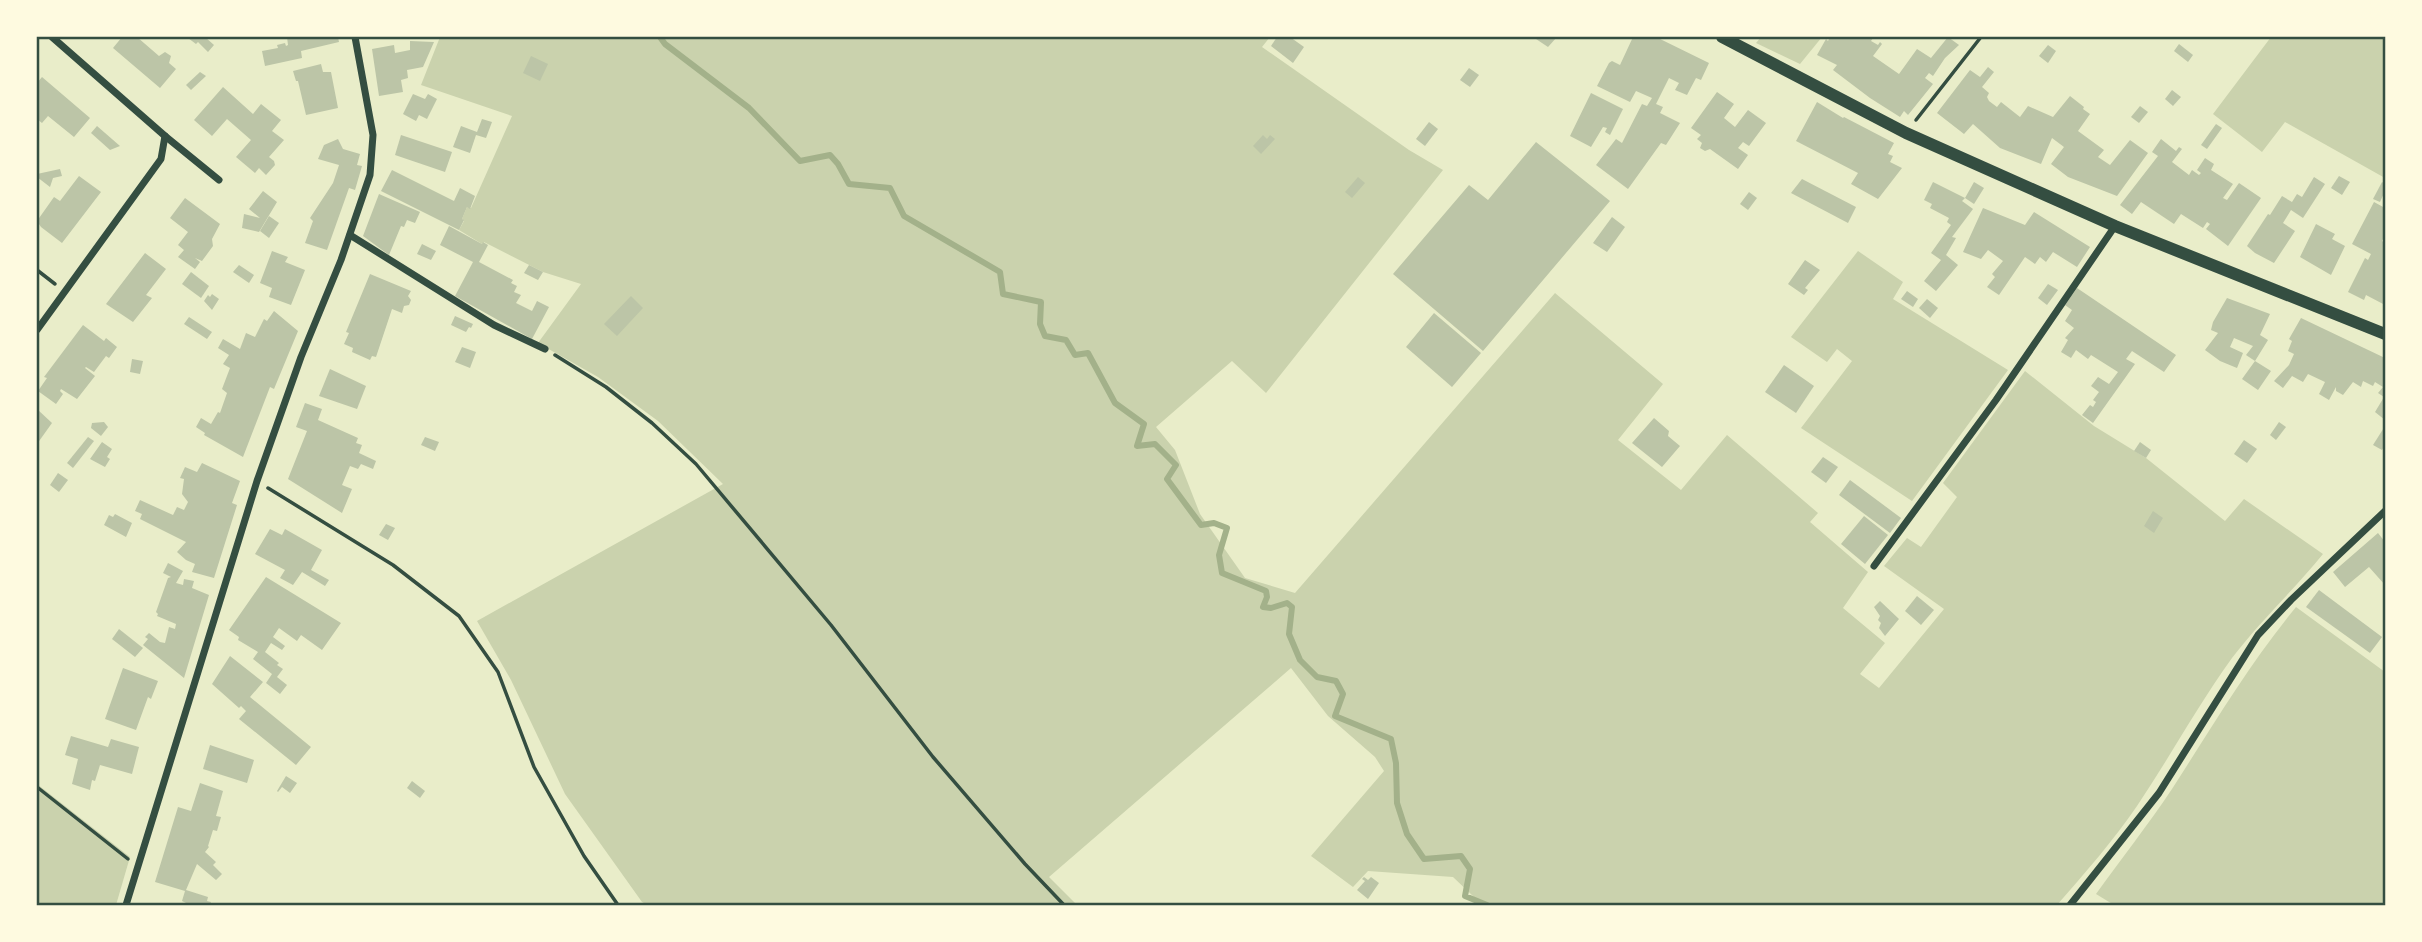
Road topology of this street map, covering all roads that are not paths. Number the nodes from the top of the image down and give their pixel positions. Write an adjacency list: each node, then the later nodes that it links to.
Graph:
1 (52, 37): 4 (street)
2 (355, 37): 7 (street)
3 (1722, 37): 6 (street)
4 (165, 136): 5 (street); 8 (street)
5 (219, 180)
6 (2115, 226): 9 (street); 12 (street)
7 (350, 235): 10 (street); 13 (street)
8 (37, 330)
9 (2385, 334)
10 (545, 349)
11 (2385, 511): 14 (street)
12 (1874, 566)
13 (126, 905)
14 (2070, 905)

